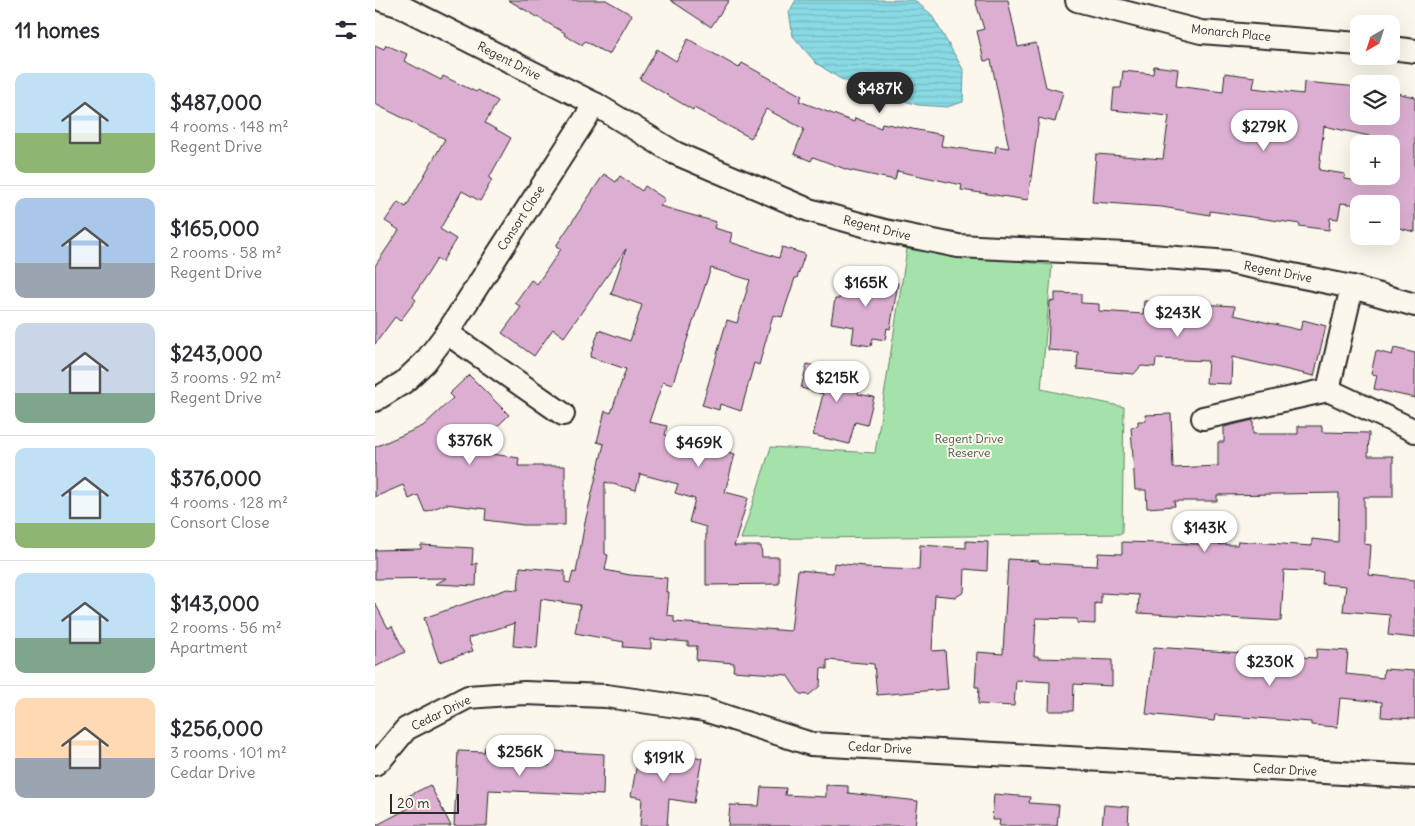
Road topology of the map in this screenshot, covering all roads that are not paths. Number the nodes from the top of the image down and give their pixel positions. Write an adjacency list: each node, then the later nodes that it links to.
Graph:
1 (383, 0): 6 (street, Regent Drive)
2 (1077, 0): 3 (street, Monarch Place)
3 (1350, 43)
4 (1400, 49): 5 (street)
5 (1415, 51)
6 (595, 104): 7 (street, Regent Drive); 9 (street, Consort Close)
7 (1352, 287): 8 (street, Regent Drive); 10 (street)
8 (1415, 305)
9 (447, 333): 11 (street, Consort Close); 12 (street)
10 (1328, 390): 13 (street); 14 (street)
11 (375, 400)
12 (563, 414)
13 (1203, 418)
14 (1415, 431)
15 (375, 764): 16 (street, Cedar Drive)
16 (1415, 777)

